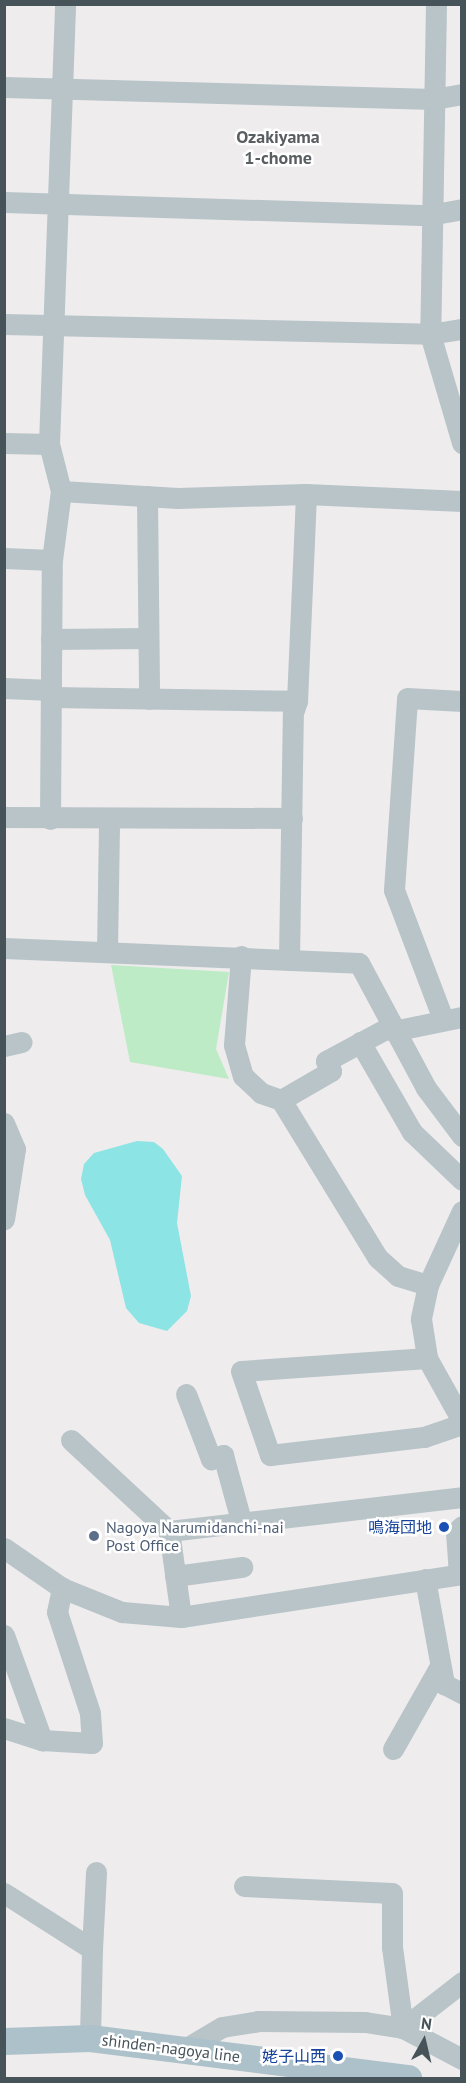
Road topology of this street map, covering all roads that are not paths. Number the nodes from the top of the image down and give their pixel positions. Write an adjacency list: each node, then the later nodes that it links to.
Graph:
1 (65, 4): 4 (street)
2 (436, 4): 6 (street)
3 (4, 87): 4 (street)
4 (62, 88): 6 (street); 8 (street)
5 (462, 94): 6 (street)
6 (434, 99): 10 (street)
7 (4, 202): 8 (street)
8 (58, 204): 10 (street); 12 (street)
9 (462, 209): 10 (street)
10 (429, 215): 14 (street)
11 (4, 324): 12 (street)
12 (54, 325): 14 (street); 17 (street)
13 (462, 329): 14 (street)
14 (430, 334): 15 (street)
15 (462, 442)
16 (4, 443): 17 (street)
17 (49, 444): 18 (street)
18 (61, 491): 20 (street); 23 (street)
19 (306, 494): 20 (street); 21 (street); 29 (street)
20 (147, 496): 24 (street)
21 (462, 501)
22 (4, 558): 23 (street)
23 (52, 560): 25 (street)
24 (148, 638): 25 (street); 28 (street)
25 (51, 639): 27 (street)
26 (4, 688): 27 (street)
27 (51, 694): 28 (street); 34 (street)
28 (149, 699): 29 (street)
29 (297, 701): 33 (street)
30 (462, 701): 39 (street)
31 (4, 817): 34 (street)
32 (109, 818): 33 (street); 34 (street); 36 (street)
33 (292, 818): 38 (street)
34 (50, 819)
35 (4, 948): 36 (street)
36 (107, 952): 37 (street)
37 (241, 956): 38 (street); 42 (street)
38 (289, 960): 40 (street)
39 (452, 1018): 40 (street)
40 (392, 1028): 41 (street); 44 (street)
41 (360, 1042): 42 (street); 46 (street)
42 (281, 1100): 49 (street)
43 (4, 1123): 45 (street)
44 (462, 1136)
45 (10, 1147): 48 (street)
46 (462, 1180)
47 (462, 1211): 49 (street)
48 (4, 1219)
49 (428, 1285): 50 (street)
50 (427, 1358): 52 (street); 52 (street)
51 (186, 1394): 55 (street)
52 (462, 1423)
53 (71, 1440): 57 (street)
54 (462, 1497): 55 (street)
55 (242, 1524): 57 (street)
56 (462, 1526): 60 (street)
57 (169, 1531): 61 (street)
58 (4, 1548): 63 (street)
59 (242, 1567): 61 (street)
60 (460, 1574): 62 (street)
61 (175, 1576): 64 (street)
62 (425, 1579): 64 (street); 66 (street)
63 (62, 1588): 64 (street); 69 (street)
64 (181, 1617)
65 (4, 1635): 69 (street)
66 (440, 1666): 67 (street); 70 (street)
67 (462, 1693)
68 (4, 1728): 69 (street)
69 (42, 1740)
70 (393, 1749)
71 (96, 1872): 74 (street)
72 (244, 1886): 76 (street)
73 (4, 1893): 74 (street)
74 (92, 1949): 77 (street)
75 (462, 1982): 76 (street)
76 (403, 2028): 79 (street); 80 (street)
77 (90, 2038): 78 (main road, shinden-nagoya line); 79 (main road, shinden-nagoya line)
78 (4, 2041)
79 (183, 2049): 81 (main road, shinden-nagoya line)
80 (462, 2059)
81 (408, 2079)

